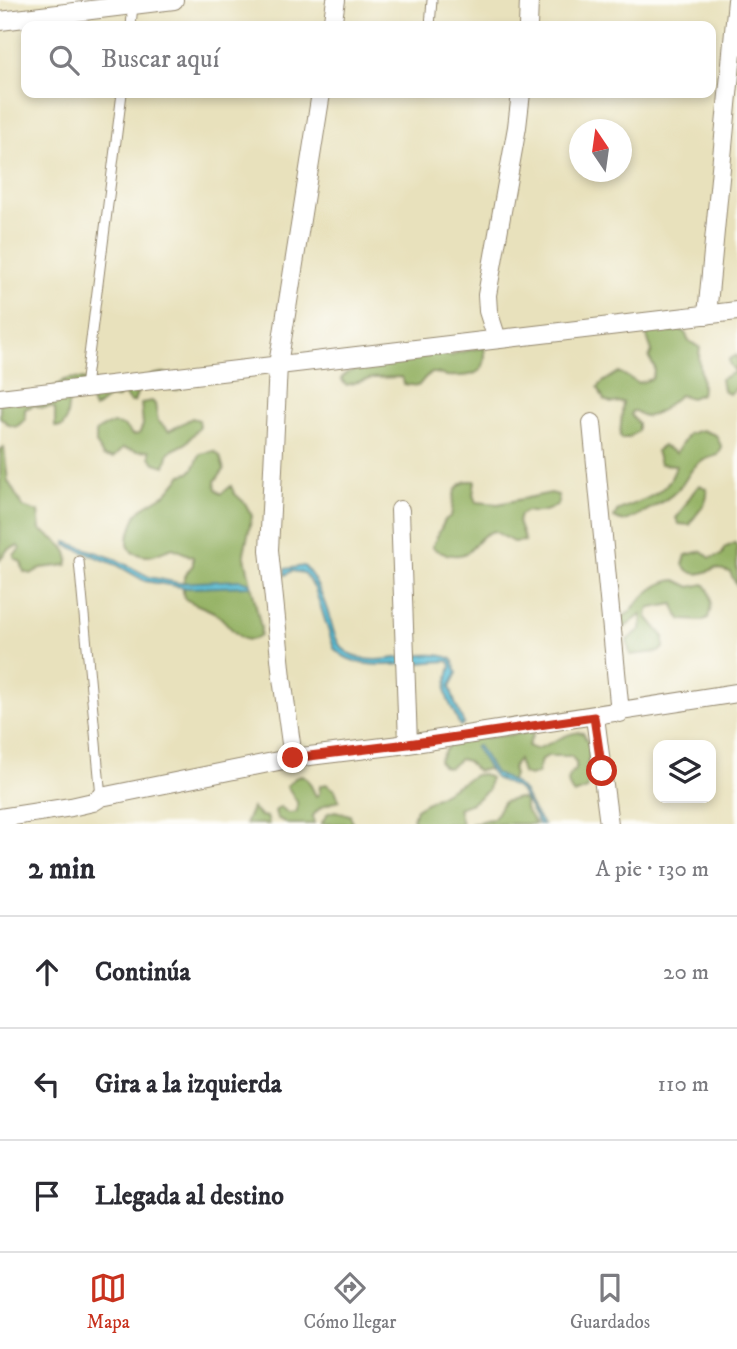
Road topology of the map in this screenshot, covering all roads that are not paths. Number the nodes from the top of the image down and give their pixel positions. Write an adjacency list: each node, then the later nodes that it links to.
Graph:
1 (174, 0): 6 (street)
2 (336, 0): 9 (street)
3 (432, 0): 10 (lane)
4 (529, 0): 11 (street)
5 (737, 0): 16 (street)
6 (133, 5): 7 (street); 8 (lane)
7 (0, 21)
8 (131, 21)
9 (333, 21)
10 (430, 21)
11 (528, 21)
12 (121, 98): 19 (lane)
13 (320, 98): 18 (street)
14 (520, 98): 17 (street)
15 (737, 311): 16 (street)
16 (707, 315): 17 (street)
17 (497, 339): 18 (street)
18 (278, 365): 19 (street); 28 (street)
19 (85, 387): 20 (street)
20 (0, 398)
21 (592, 423): 25 (street)
22 (400, 510): 27 (street)
23 (79, 561): 29 (lane)
24 (737, 693): 25 (street)
25 (620, 713): 26 (street)
26 (594, 717): 27 (street); 31 (street)
27 (408, 744): 28 (street)
28 (293, 758): 29 (street)
29 (102, 797): 30 (street)
30 (10, 820)
31 (609, 824)

